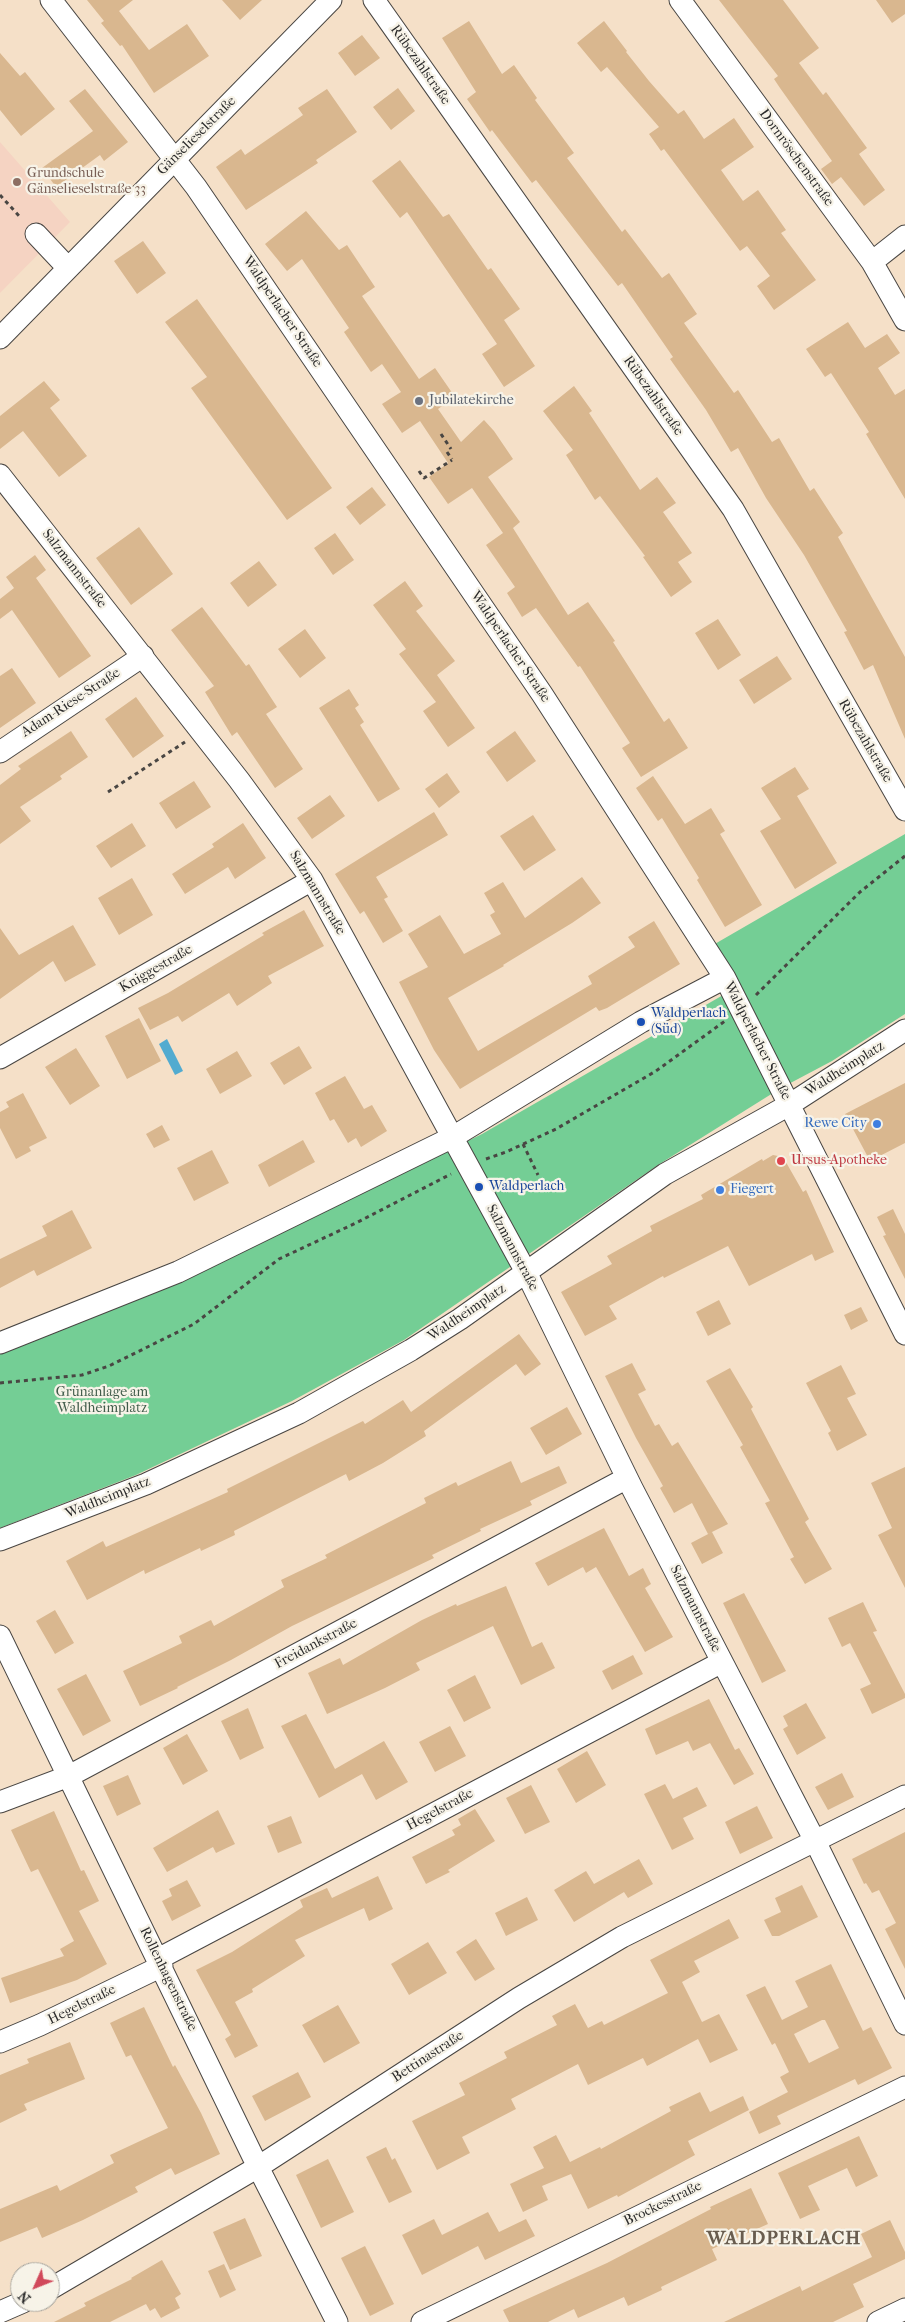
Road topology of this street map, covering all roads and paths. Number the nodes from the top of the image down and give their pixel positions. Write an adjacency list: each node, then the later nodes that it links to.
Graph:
1 (51, 0): 5 (street, Waldperlacher Straße)
2 (332, 0): 5 (street, Gänselieselstraße)
3 (374, 0): 23 (street, Rübezahlstraße)
4 (680, 0): 10 (street, Dornröschenstraße)
5 (174, 160): 11 (street, Gänselieselstraße); 25 (street, Waldperlacher Straße)
6 (0, 195): 7 (path)
7 (20, 216)
8 (36, 234): 11 (street)
9 (905, 236): 10 (street)
10 (872, 262): 12 (street, Dornröschenstraße)
11 (68, 268): 13 (street, Gänselieselstraße)
12 (905, 320)
13 (0, 338)
14 (442, 434): 15 (path)
15 (451, 449)
16 (447, 452): 17 (path)
17 (419, 471)
18 (0, 475): 19 (street, Salzmannstraße)
19 (143, 656): 20 (street, Salzmannstraße); 21 (street, Adam-Riese-Straße)
20 (200, 732): 22 (path); 24 (street, Salzmannstraße)
21 (0, 752)
22 (108, 792)
23 (905, 810)
24 (312, 880): 27 (street, Kniggestraße); 29 (street, Salzmannstraße)
25 (725, 978): 28 (street, Waldperlacher Straße); 29 (street)
26 (905, 1030): 28 (street, Waldheimplatz)
27 (0, 1058)
28 (788, 1104): 32 (street, Waldheimplatz); 33 (street, Waldperlacher Straße)
29 (453, 1137): 32 (street, Salzmannstraße); 34 (street)
30 (524, 1144): 31 (path)
31 (538, 1175)
32 (526, 1272): 35 (street, Salzmannstraße); 36 (street, Waldheimplatz)
33 (905, 1334)
34 (0, 1342)
35 (627, 1478): 38 (street, Salzmannstraße); 39 (street, Freidankstraße)
36 (0, 1540)
37 (0, 1636): 39 (street, Rollenhagenstraße)
38 (722, 1662): 42 (street, Salzmannstraße); 43 (street, Hegelstraße)
39 (69, 1776): 41 (street, Freidankstraße); 43 (street, Rollenhagenstraße)
40 (905, 1796): 42 (street, Bettinastraße)
41 (0, 1802)
42 (815, 1841): 44 (street, Salzmannstraße); 47 (street, Bettinastraße)
43 (160, 1962): 45 (street, Hegelstraße); 47 (street, Rollenhagenstraße)
44 (905, 2024)
45 (0, 2042)
46 (905, 2087): 51 (street, Brockesstraße)
47 (258, 2167): 48 (street, Bettinastraße); 50 (street, Rollenhagenstraße)
48 (60, 2284)
49 (905, 2309): 52 (street)
50 (337, 2322)
51 (422, 2322)
52 (878, 2322)

